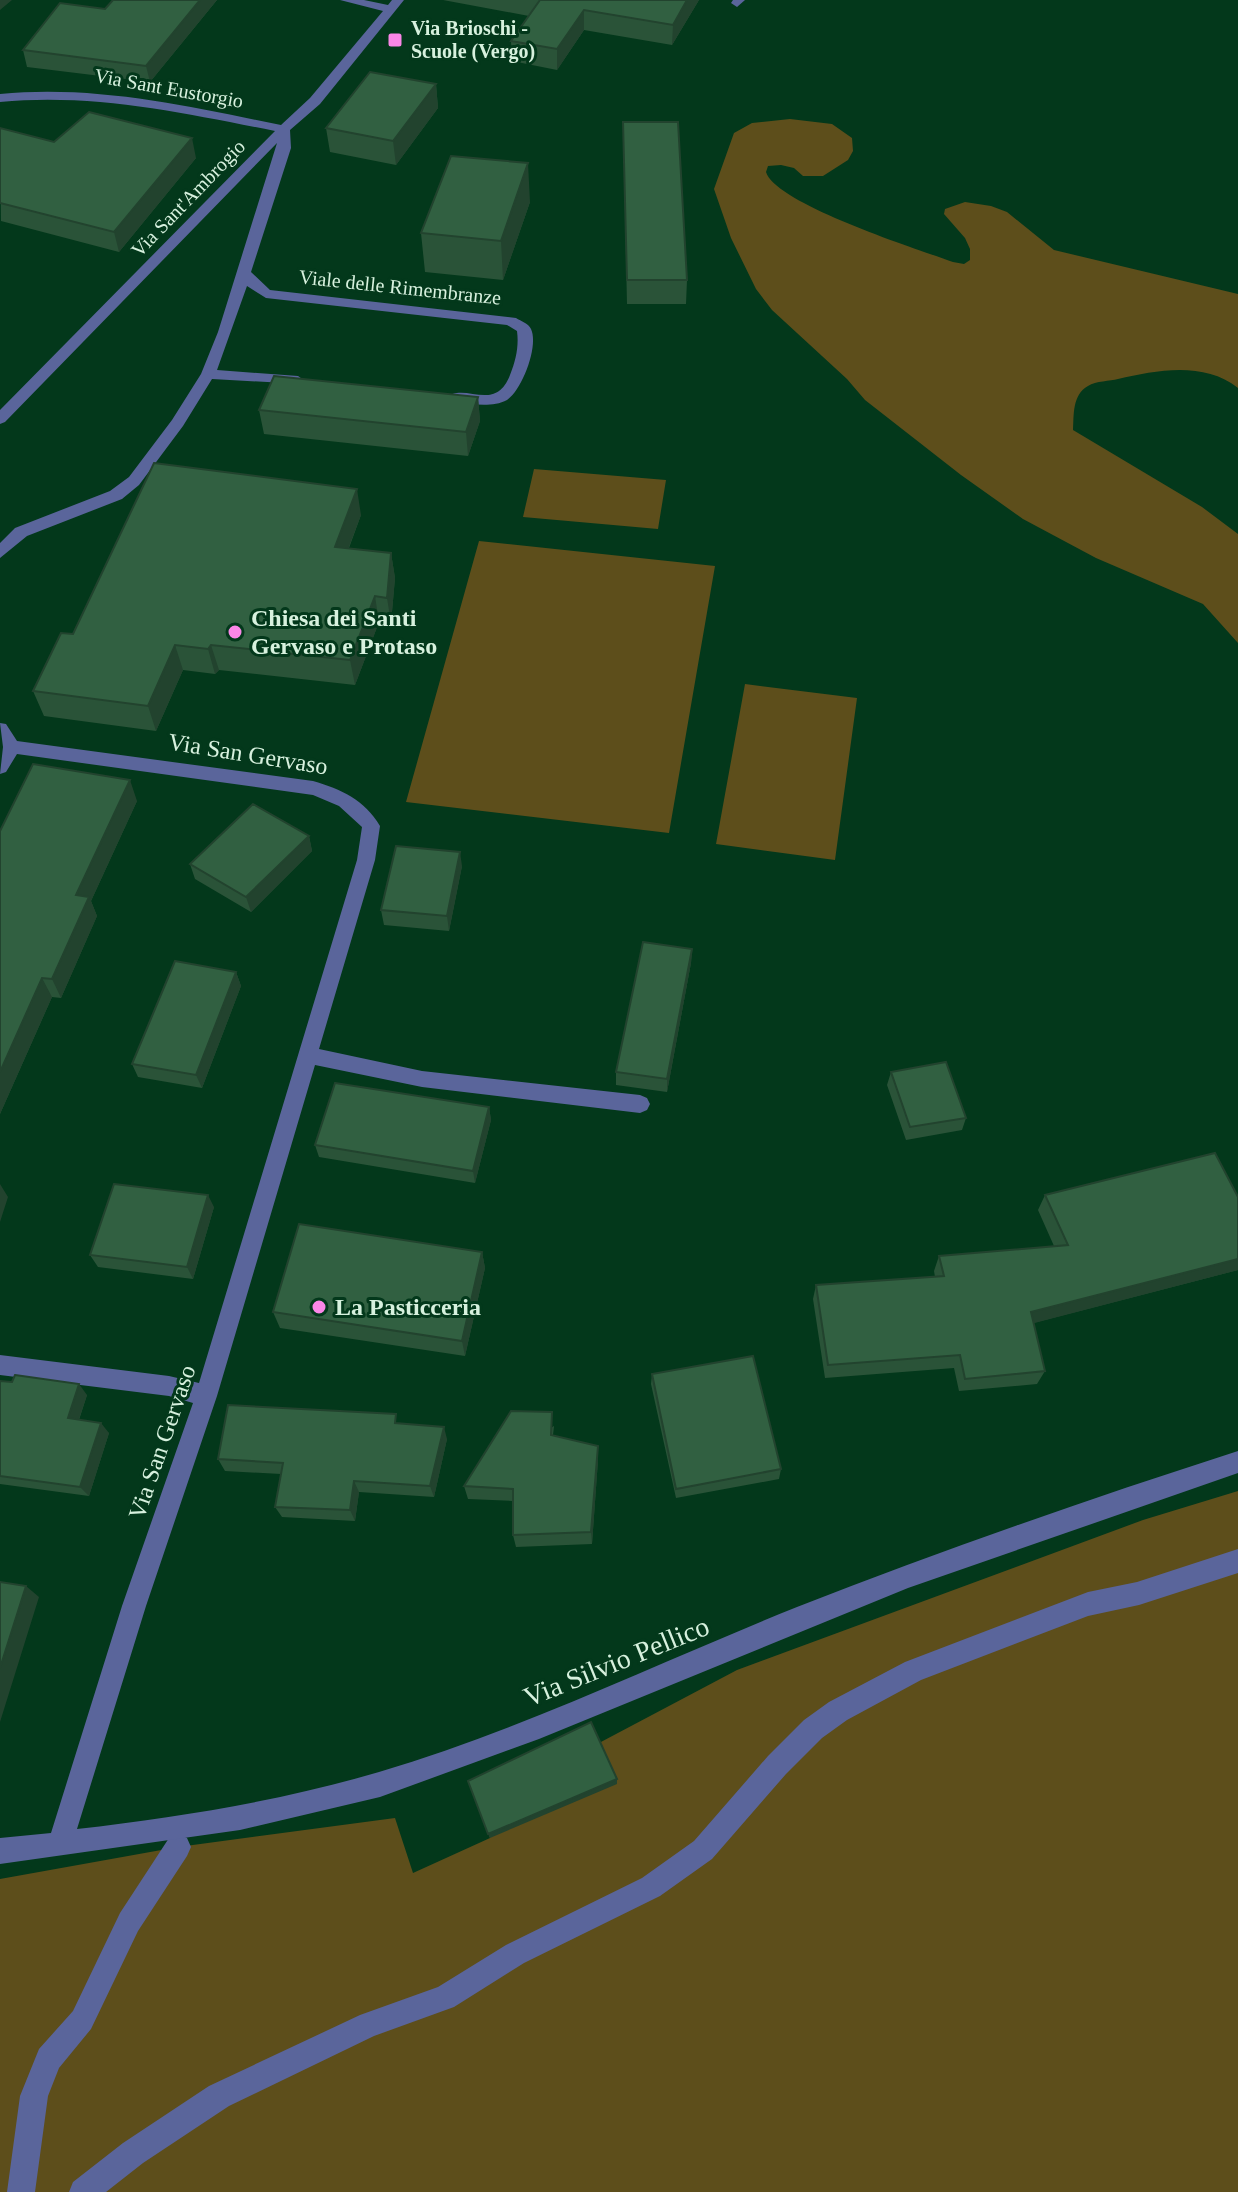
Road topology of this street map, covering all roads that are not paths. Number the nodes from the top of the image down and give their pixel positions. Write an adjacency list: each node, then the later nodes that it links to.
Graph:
1 (346, 0): 2 (street)
2 (394, 4): 4 (street, Via Sant'Ambrogio)
3 (0, 98): 4 (street, Via Sant Eustorgio)
4 (284, 129): 5 (street); 9 (street, Via Sant'Ambrogio)
5 (244, 271): 6 (street); 8 (street, Viale delle Rimembranze)
6 (208, 374): 7 (street); 10 (street)
7 (318, 383)
8 (442, 397)
9 (0, 419)
10 (0, 552)
11 (6, 738): 12 (street); 13 (street, Via San Gervaso)
12 (0, 767)
13 (309, 1055): 14 (street); 16 (street, Via San Gervaso)
14 (640, 1104)
15 (0, 1365): 16 (street)
16 (206, 1396): 19 (street, Via San Gervaso)
17 (1238, 1462): 19 (street, Via Silvio Pellico)
18 (1238, 1561): 23 (street)
19 (60, 1844): 21 (street, Via Silvio Pellico)
20 (178, 1847): 22 (street)
21 (0, 1851)
22 (21, 2192)
23 (83, 2192)

